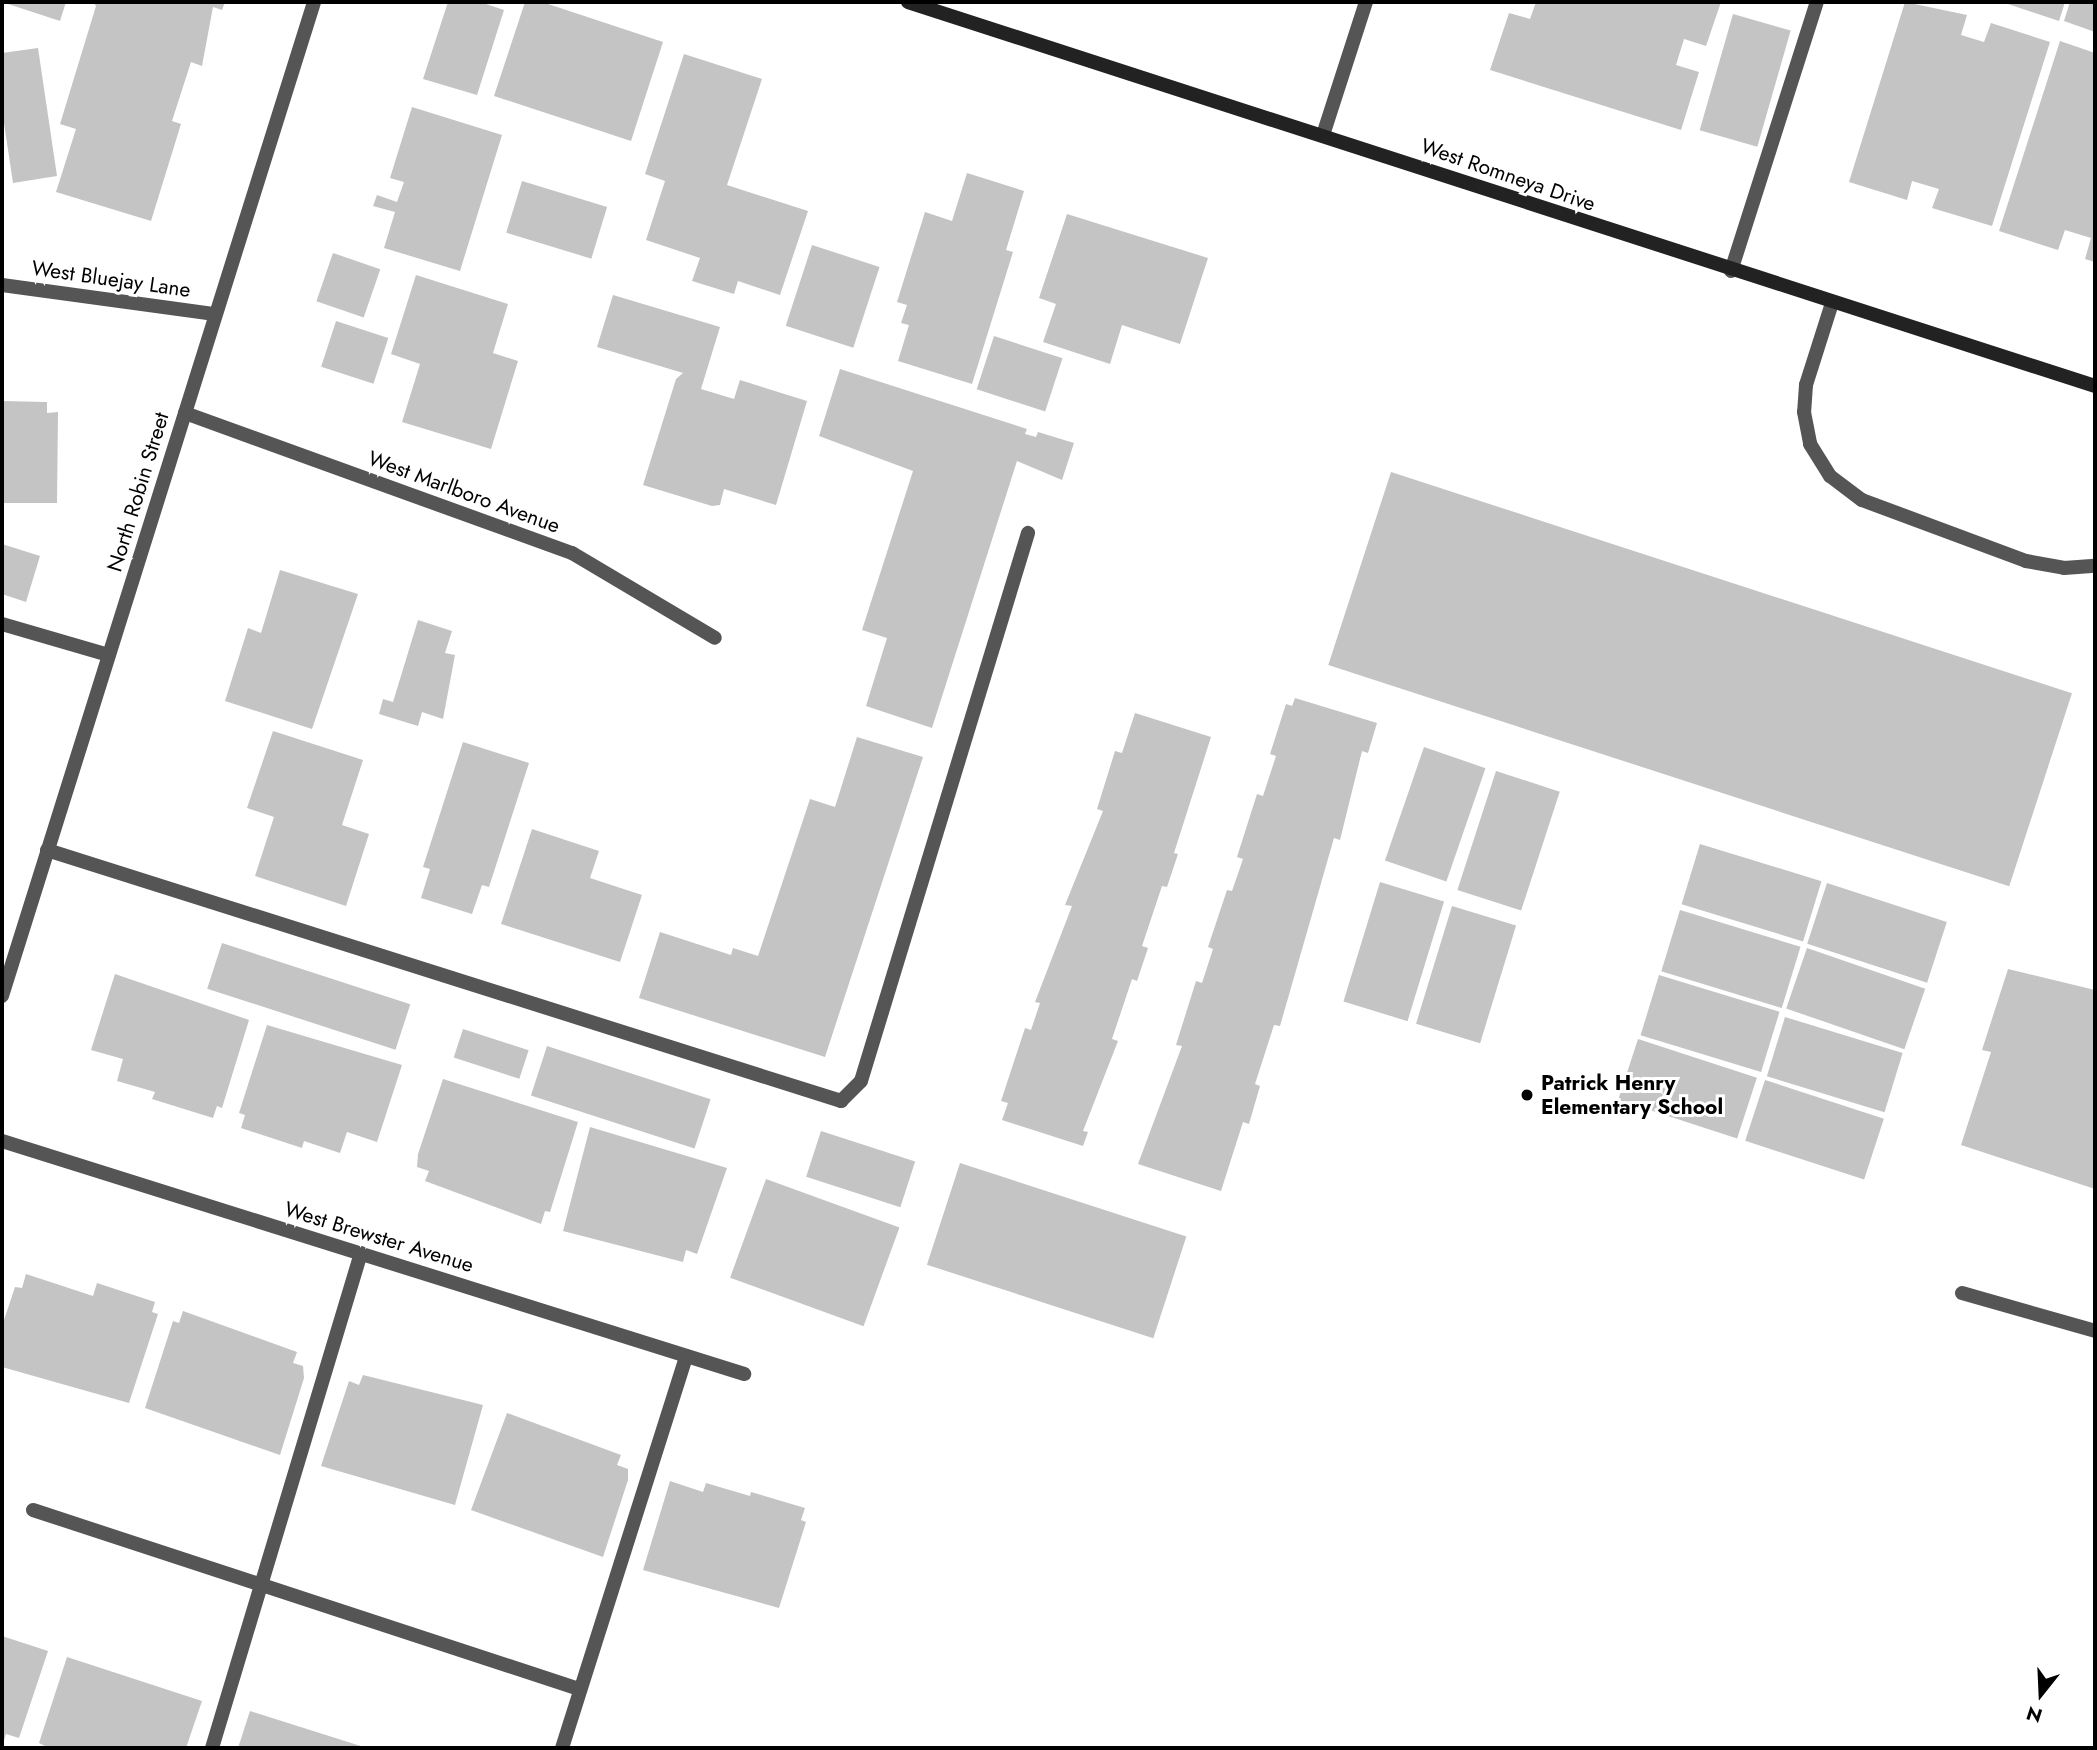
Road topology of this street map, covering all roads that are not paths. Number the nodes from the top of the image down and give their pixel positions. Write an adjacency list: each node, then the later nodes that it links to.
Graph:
1 (314, 2): 9 (street, North Robin Street)
2 (908, 2): 5 (street, West Romneya Drive)
3 (1366, 2): 5 (street)
4 (1818, 2): 6 (street)
5 (1323, 135): 6 (street, West Romneya Drive)
6 (1731, 271): 8 (street, West Romneya Drive)
7 (2, 285): 9 (street, West Bluejay Lane)
8 (1832, 303): 10 (street, West Romneya Drive); 13 (street)
9 (215, 314): 11 (street, North Robin Street)
10 (2095, 386)
11 (185, 413): 15 (street, West Marlboro Avenue); 16 (street, North Robin Street)
12 (1028, 533): 17 (street)
13 (2095, 566)
14 (2, 624): 16 (street)
15 (715, 638)
16 (109, 655): 17 (street, North Robin Street)
17 (47, 850): 18 (street, North Robin Street)
18 (2, 996)
19 (2, 1141): 20 (street, West Brewster Avenue)
20 (360, 1253): 23 (street, West Brewster Avenue); 26 (street)
21 (1962, 1293): 22 (street)
22 (2095, 1331)
23 (686, 1356): 24 (street, West Brewster Avenue); 27 (street)
24 (744, 1374)
25 (33, 1510): 26 (street)
26 (263, 1588): 27 (street); 28 (street)
27 (579, 1689): 29 (street)
28 (212, 1748)
29 (562, 1748)

